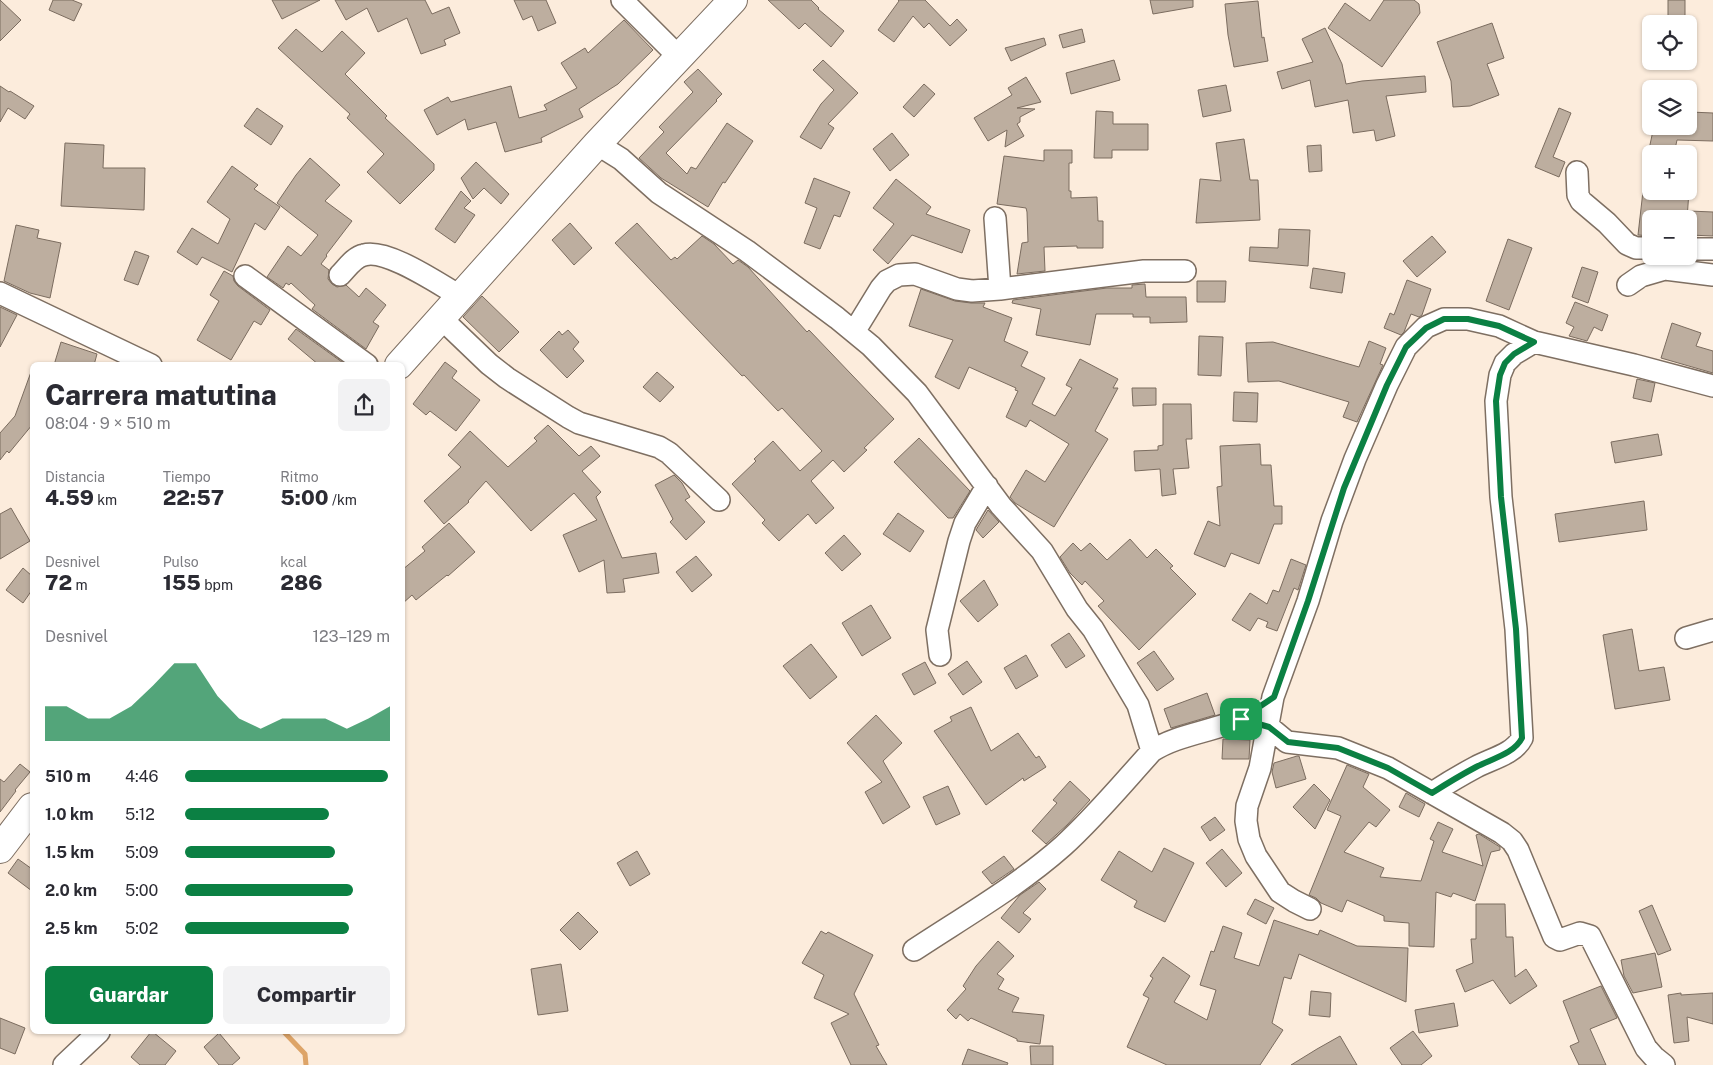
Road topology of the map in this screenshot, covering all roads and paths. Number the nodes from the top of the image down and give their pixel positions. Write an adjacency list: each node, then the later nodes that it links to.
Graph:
1 (622, 0): 3 (street)
2 (733, 0): 3 (main road)
3 (679, 57): 4 (main road)
4 (597, 144): 17 (main road); 19 (street)
5 (1577, 172): 7 (street)
6 (995, 218): 15 (street)
7 (1642, 248)
8 (1697, 249): 9 (street)
9 (1713, 249)
10 (1185, 271): 15 (street)
11 (340, 275): 17 (street)
12 (1713, 275): 14 (street)
13 (245, 276): 22 (street)
14 (1628, 285)
15 (1000, 289): 19 (street)
16 (0, 293): 21 (street)
17 (460, 296): 18 (main road)
18 (441, 318): 23 (main road); 26 (street)
19 (854, 332): 25 (street)
20 (1534, 342): 24 (street); 30 (street); 34 (street)
21 (146, 362)
22 (363, 362)
23 (402, 362)
24 (1713, 386)
25 (987, 486): 29 (street); 33 (street)
26 (718, 500)
27 (1713, 630): 28 (street)
28 (1686, 638)
29 (940, 655)
30 (1274, 697): 31 (street); 32 (street)
31 (1241, 719): 32 (street); 33 (street)
32 (1269, 727): 34 (street); 37 (street)
33 (1152, 751): 38 (street)
34 (1432, 793): 41 (street)
35 (30, 810): 36 (main road)
36 (0, 849)
37 (1310, 910)
38 (914, 950)
39 (97, 1034): 40 (street)
40 (64, 1065)
41 (1664, 1065)

